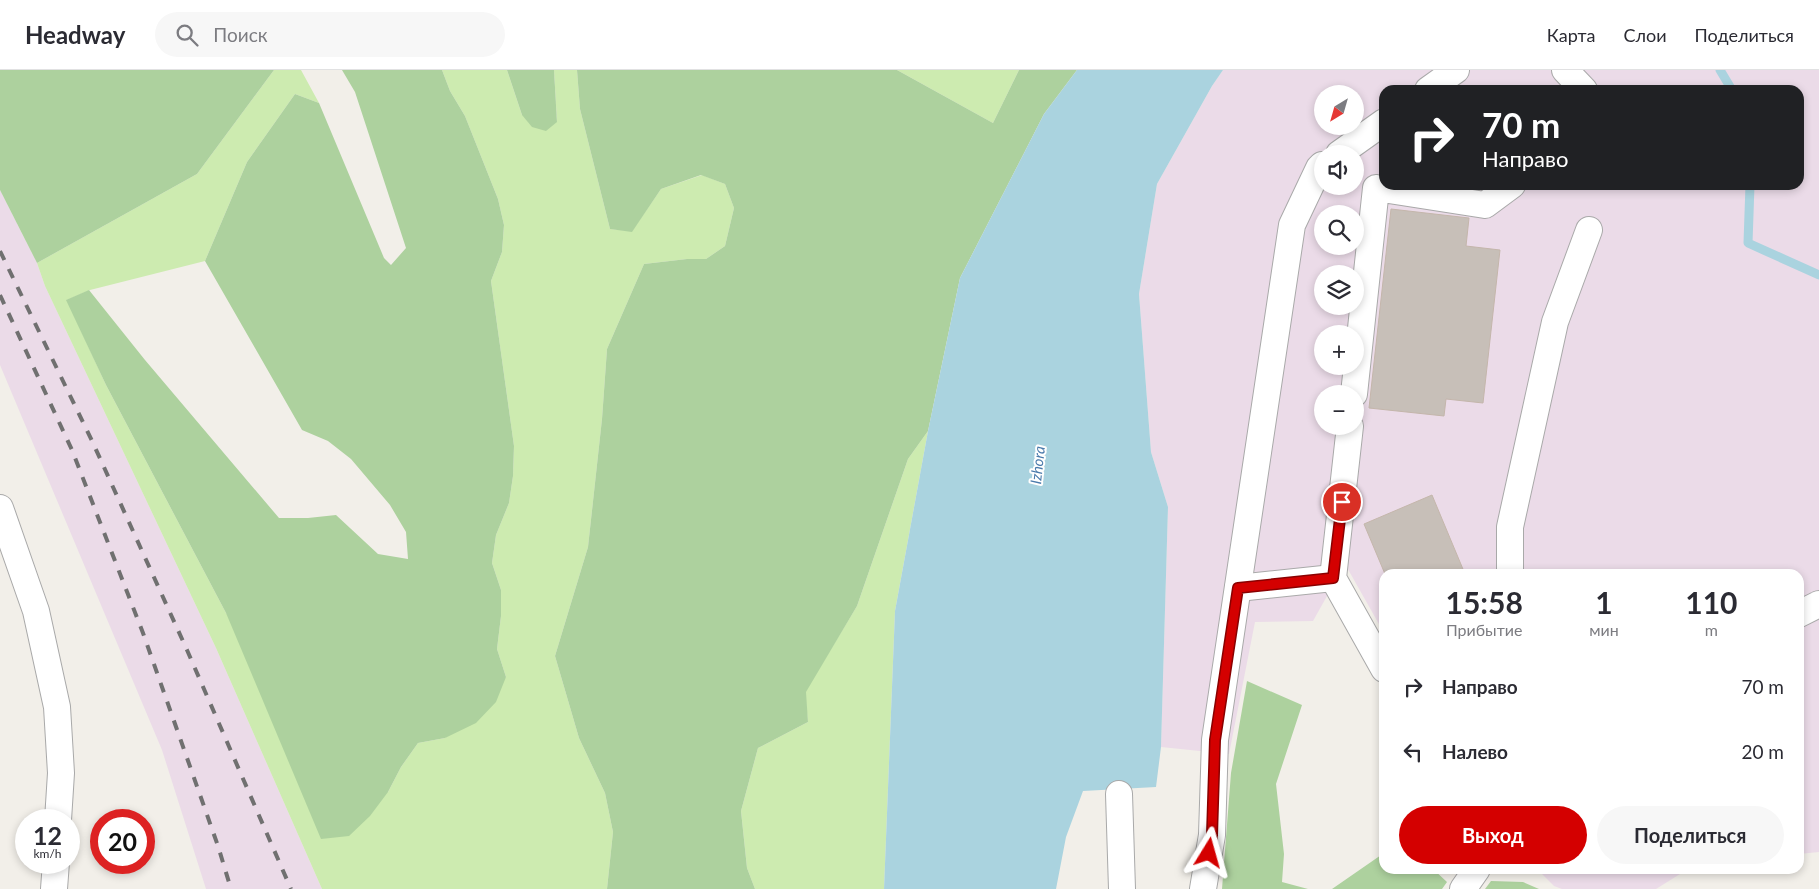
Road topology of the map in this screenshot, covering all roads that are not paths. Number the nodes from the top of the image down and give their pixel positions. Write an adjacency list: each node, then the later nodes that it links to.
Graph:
1 (1456, 70): 3 (lane)
2 (1565, 70): 4 (lane)
3 (1435, 85)
4 (1579, 85)
5 (1379, 126): 6 (lane)
6 (1352, 145)
7 (1314, 179): 17 (lane)
8 (1379, 188): 12 (lane)
9 (1389, 190): 10 (lane)
10 (1505, 190)
11 (1589, 230): 15 (lane)
12 (1355, 385)
13 (1349, 435): 16 (lane)
14 (0, 508): 22 (lane)
15 (1510, 569)
16 (1333, 578): 17 (lane); 20 (lane)
17 (1238, 588): 27 (lane)
18 (1819, 604): 19 (lane)
19 (1804, 612)
20 (1379, 660)
21 (1119, 794): 26 (lane)
22 (59, 809)
23 (55, 874): 25 (lane)
24 (1474, 874): 28 (lane)
25 (54, 889)
26 (1122, 889)
27 (1203, 889)
28 (1463, 889)

